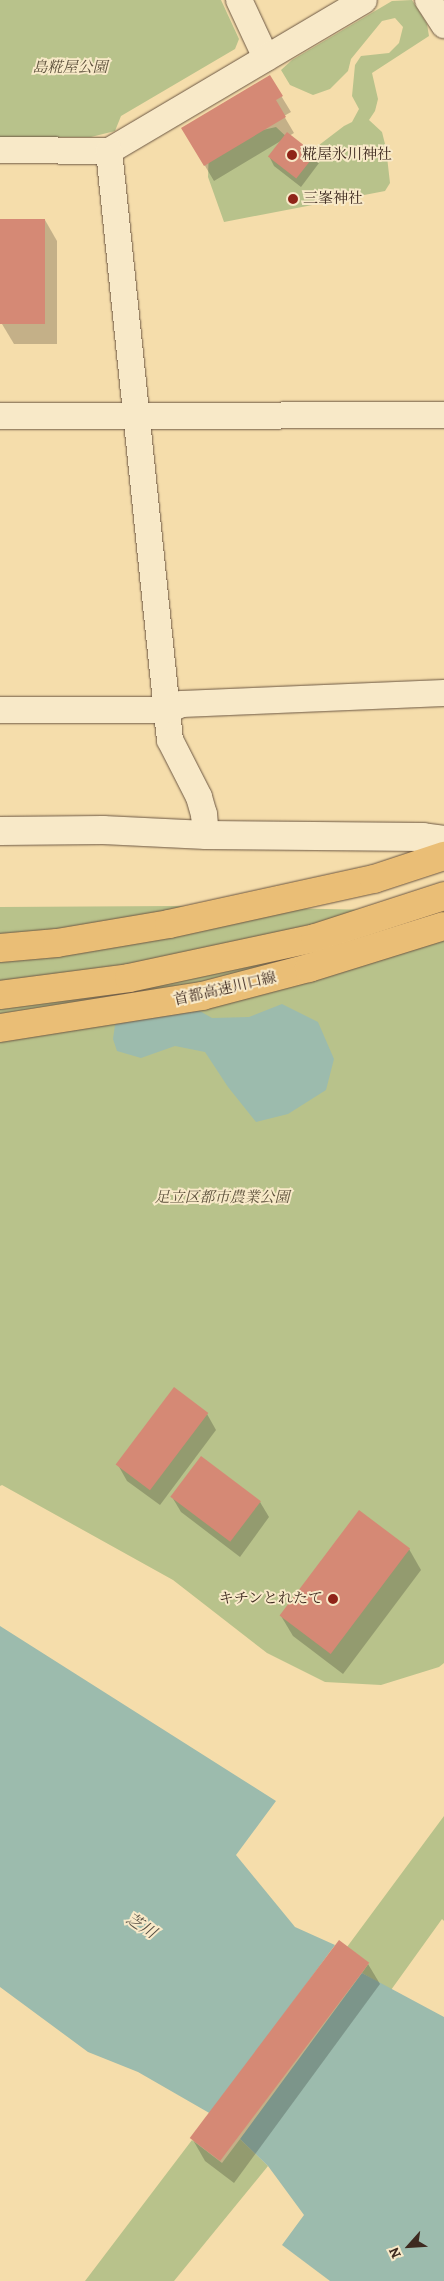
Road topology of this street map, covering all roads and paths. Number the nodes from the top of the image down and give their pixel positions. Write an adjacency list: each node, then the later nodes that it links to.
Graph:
1 (239, 0): 5 (street)
2 (364, 0): 5 (street)
3 (428, 0): 4 (street)
4 (444, 25)
5 (266, 58): 7 (street)
6 (0, 150): 7 (street)
7 (109, 151): 10 (street)
8 (444, 415): 10 (street)
9 (0, 416): 10 (street)
10 (135, 416): 13 (street)
11 (444, 692): 13 (street)
12 (0, 710): 13 (street)
13 (168, 710): 15 (street)
14 (0, 831): 15 (street)
15 (206, 834): 16 (street)
16 (437, 837)
17 (444, 856): 20 (highway)
18 (444, 896): 21 (highway)
19 (444, 926): 22 (highway, 首都高速川口線)
20 (0, 948)
21 (0, 995)
22 (0, 1028)

